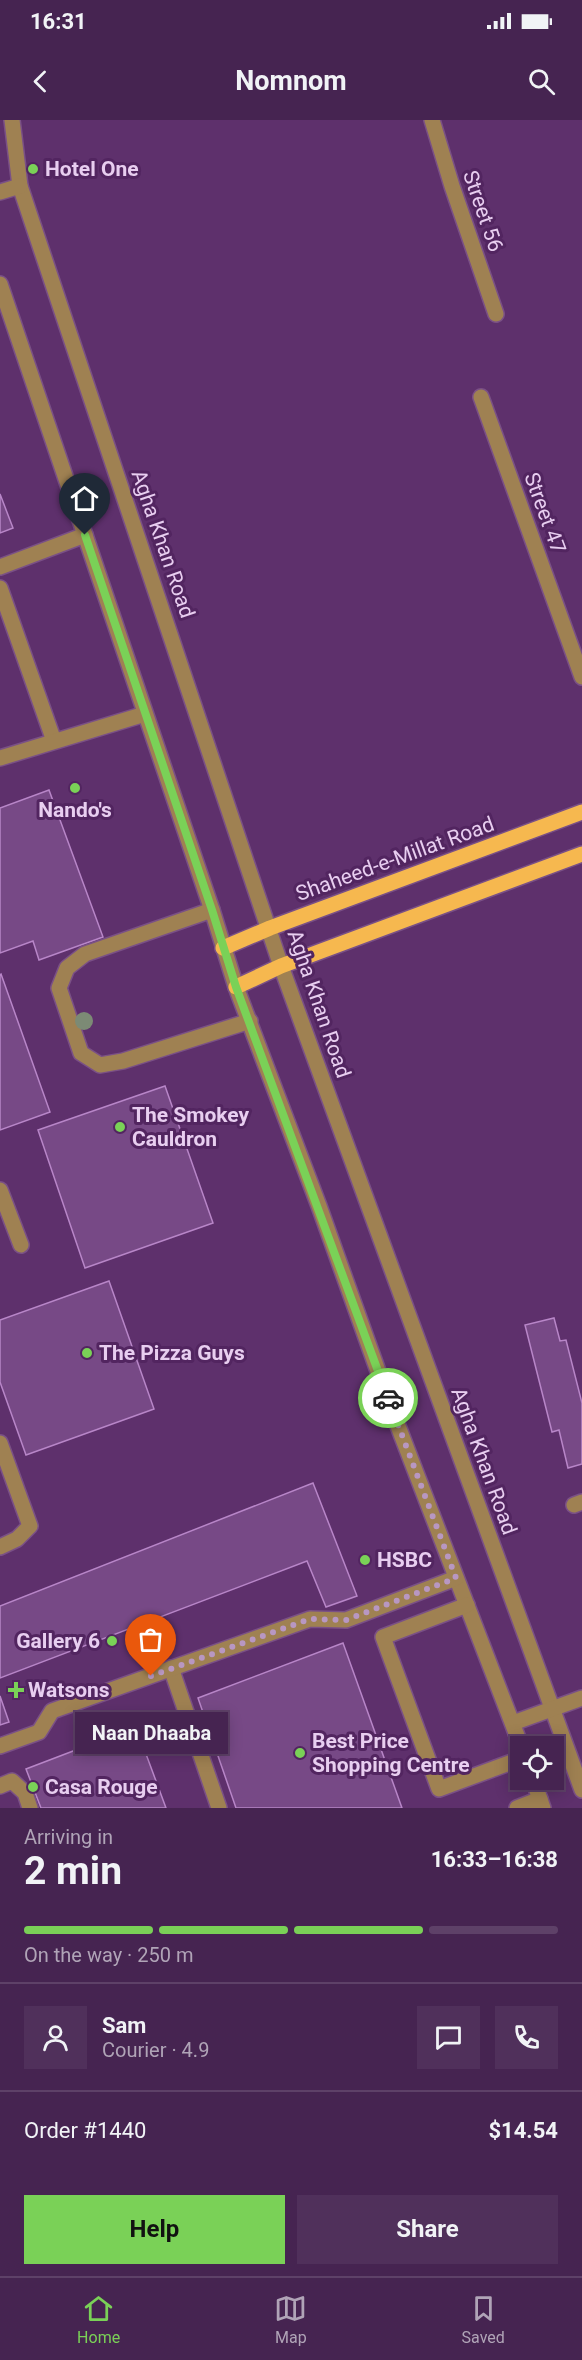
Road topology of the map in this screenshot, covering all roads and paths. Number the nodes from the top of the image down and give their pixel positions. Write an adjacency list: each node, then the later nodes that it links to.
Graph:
1 (12, 120): 3 (street, Agha Khan Road)
2 (432, 120): 6 (street, Street 56)
3 (20, 186): 4 (street); 18 (street, Agha Khan Road)
4 (0, 192)
5 (0, 284): 8 (street)
6 (496, 314)
7 (481, 397): 11 (street, Street 47)
8 (85, 535): 9 (street); 12 (street)
9 (0, 567)
10 (0, 588): 13 (street)
11 (582, 677)
12 (145, 714): 13 (street); 17 (street)
13 (54, 741): 14 (street)
14 (0, 758)
15 (582, 812): 18 (main road, Shaheed-e-Millat Road)
16 (582, 854): 20 (main road)
17 (212, 910): 19 (street); 22 (street)
18 (270, 928): 19 (main road, Shaheed-e-Millat Road); 20 (street, Agha Khan Road)
19 (223, 948): 21 (street)
20 (281, 966): 21 (main road); 31 (street, Agha Khan Road)
21 (236, 987): 22 (street)
22 (250, 1021): 27 (street)
23 (0, 1190): 24 (street)
24 (21, 1245)
25 (0, 1443): 26 (street)
26 (0, 1547)
27 (456, 1578): 28 (street); 29 (street)
28 (467, 1605): 32 (street); 35 (street)
29 (171, 1668): 34 (street); 40 (street)
30 (582, 1698): 31 (street)
31 (552, 1709): 32 (street); 37 (street, Agha Khan Road)
32 (513, 1724): 33 (street)
33 (517, 1736)
34 (0, 1746)
35 (510, 1763)
36 (0, 1786): 39 (street)
37 (582, 1791)
38 (541, 1804): 41 (street)
39 (30, 1808)
40 (219, 1808)
41 (517, 1808)

